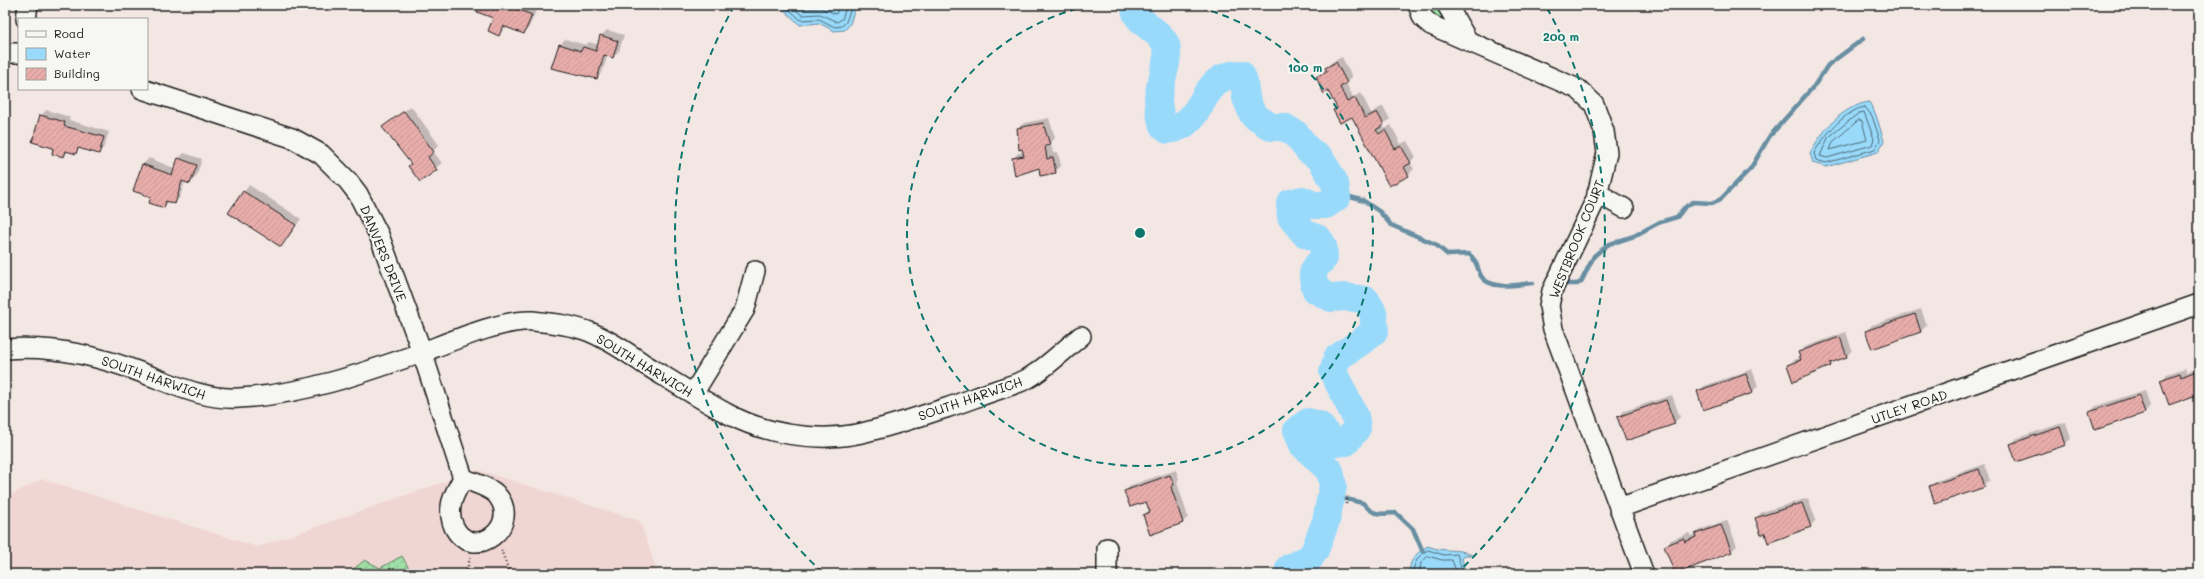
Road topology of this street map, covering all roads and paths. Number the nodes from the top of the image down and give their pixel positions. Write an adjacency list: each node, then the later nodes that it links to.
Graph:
1 (28, 5): 6 (street)
2 (967, 5): 5 (path)
3 (1418, 5): 7 (street, WESTBROOK COURT)
4 (1447, 5): 7 (street)
5 (968, 9)
6 (26, 18)
7 (1468, 41): 11 (street, WESTBROOK COURT)
8 (5, 53): 9 (street)
9 (18, 53)
10 (145, 90): 17 (street, DANVERS DRIVE)
11 (1597, 193): 12 (street); 22 (street, WESTBROOK COURT)
12 (1624, 208)
13 (755, 271): 18 (street)
14 (2199, 304): 22 (street, UTLEY ROAD)
15 (1081, 336): 18 (street, SOUTH HARWICH)
16 (5, 349): 17 (street, SOUTH HARWICH)
17 (422, 352): 18 (street, SOUTH HARWICH); 19 (street, DANVERS DRIVE)
18 (693, 394)
19 (463, 478)
20 (1348, 496): 21 (path)
21 (1346, 504)
22 (1619, 508): 29 (street, WESTBROOK COURT)
23 (499, 544): 27 (path)
24 (1107, 548): 28 (street)
25 (471, 552): 26 (path)
26 (466, 574)
27 (510, 574)
28 (1107, 574)
29 (1644, 574)

